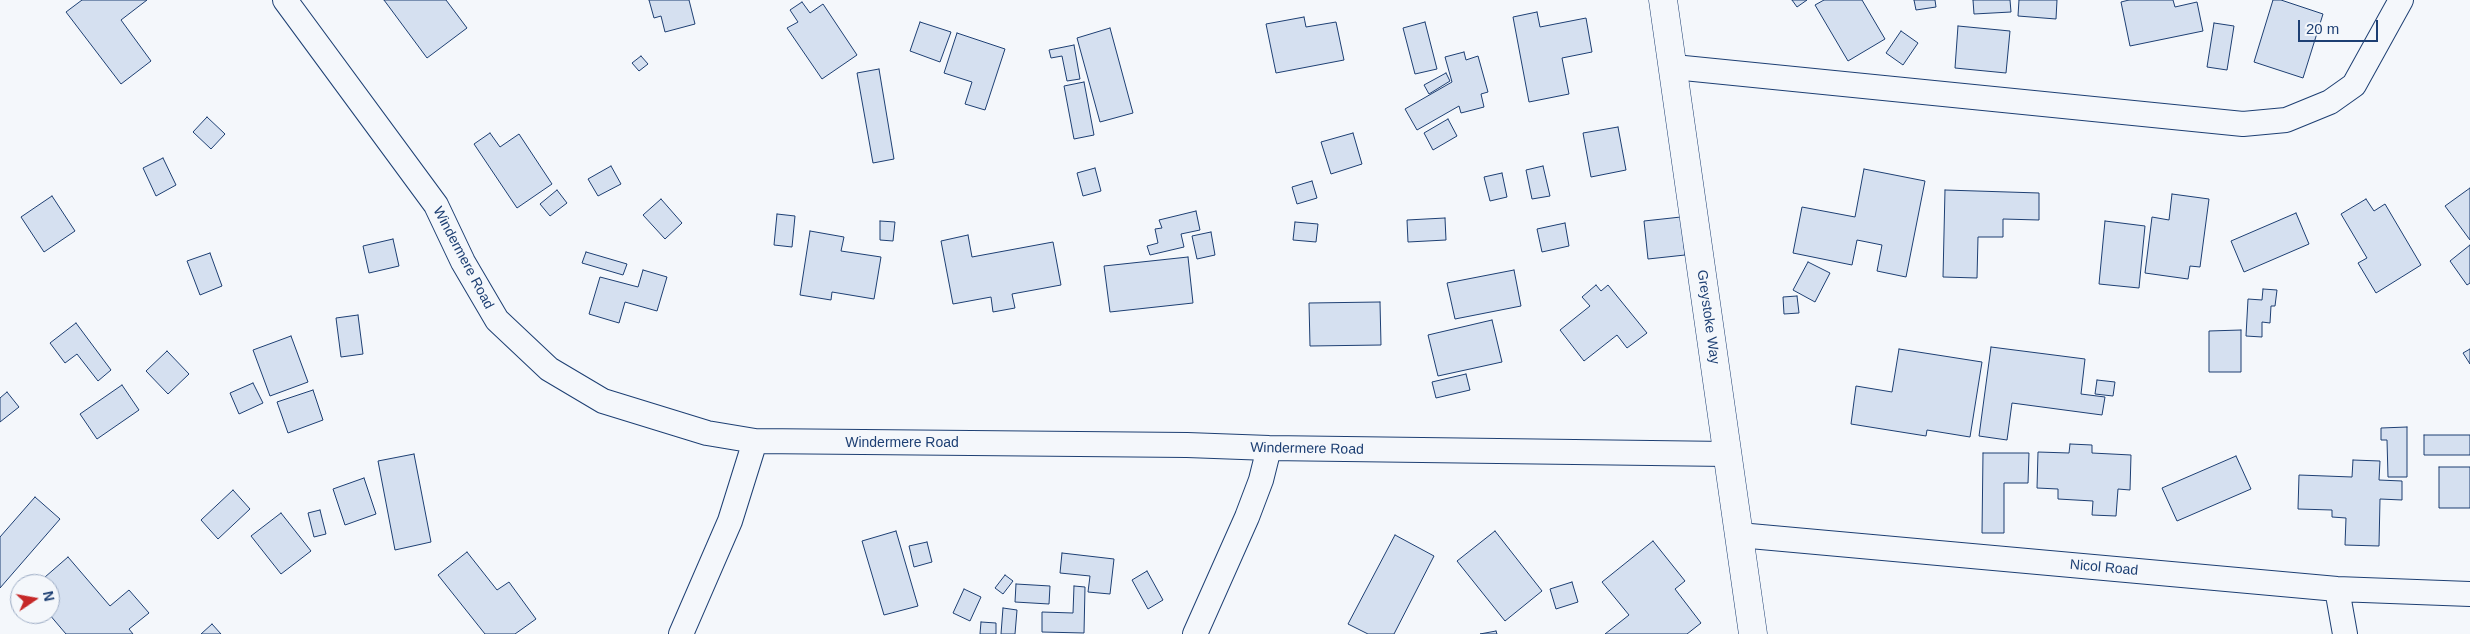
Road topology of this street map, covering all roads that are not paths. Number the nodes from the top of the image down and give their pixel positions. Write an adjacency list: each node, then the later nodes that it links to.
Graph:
1 (285, 0): 5 (street, Windermere Road)
2 (1663, 0): 4 (street, Greystoke Way)
3 (2401, 0): 4 (street)
4 (1674, 67): 7 (street, Greystoke Way)
5 (755, 441): 6 (street, Windermere Road); 11 (street)
6 (1269, 448): 7 (street, Windermere Road); 12 (street)
7 (1727, 454): 8 (street, Greystoke Way)
8 (1739, 535): 9 (street, Nicol Road); 13 (street, Greystoke Way)
9 (2336, 589): 10 (street, Nicol Road); 14 (street)
10 (2470, 594)
11 (681, 634)
12 (1195, 634)
13 (1753, 634)
14 (2345, 634)

